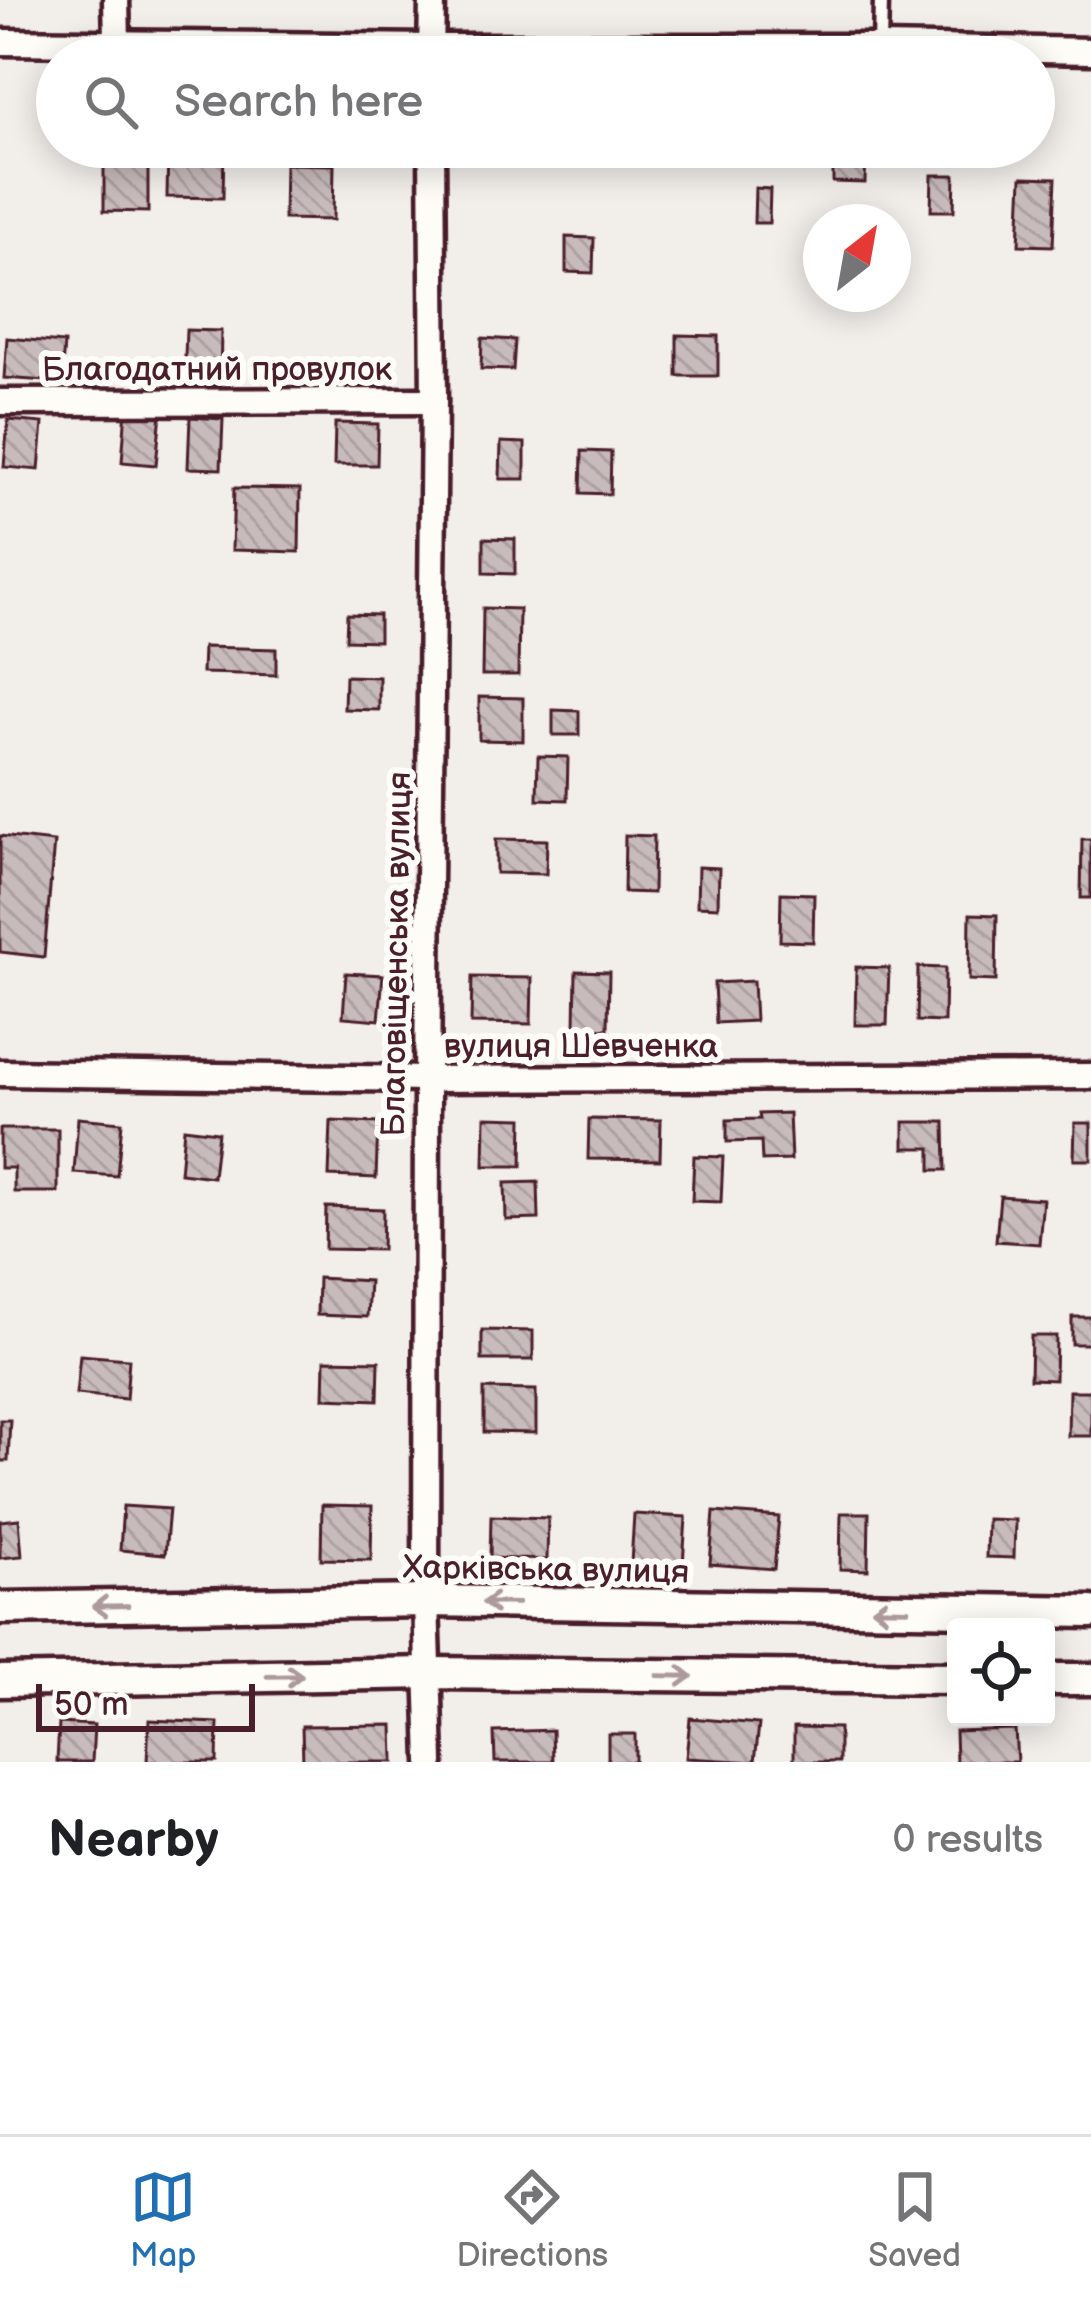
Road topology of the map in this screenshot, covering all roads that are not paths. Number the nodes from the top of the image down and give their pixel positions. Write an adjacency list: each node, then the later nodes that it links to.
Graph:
1 (116, 0): 4 (street)
2 (432, 0): 5 (street)
3 (881, 0): 6 (lane)
4 (117, 36)
5 (431, 36)
6 (880, 36)
7 (0, 42): 8 (street)
8 (36, 42)
9 (1055, 50): 10 (street)
10 (1091, 51)
11 (432, 168): 12 (street, Благовіщенська вулиця)
12 (434, 401): 13 (street, Благодатний провулок); 16 (street, Благовіщенська вулиця)
13 (0, 402)
14 (0, 1072): 16 (street, вулиця Шевченка)
15 (1091, 1076): 16 (street, вулиця Шевченка)
16 (427, 1079): 17 (street, Благовіщенська вулиця)
17 (426, 1601): 18 (street, Харківська вулиця, one-way to 18); 19 (street, Харківська вулиця, one-way to 17); 20 (street, Благовіщенська вулиця)
18 (0, 1608)
19 (1091, 1612)
20 (430, 1673): 21 (street, one-way to 21); 24 (street, one-way to 20); 25 (street, Благовіщенська вулиця)
21 (947, 1678)
22 (1055, 1679): 23 (street)
23 (1091, 1679)
24 (0, 1681)
25 (431, 1762)

